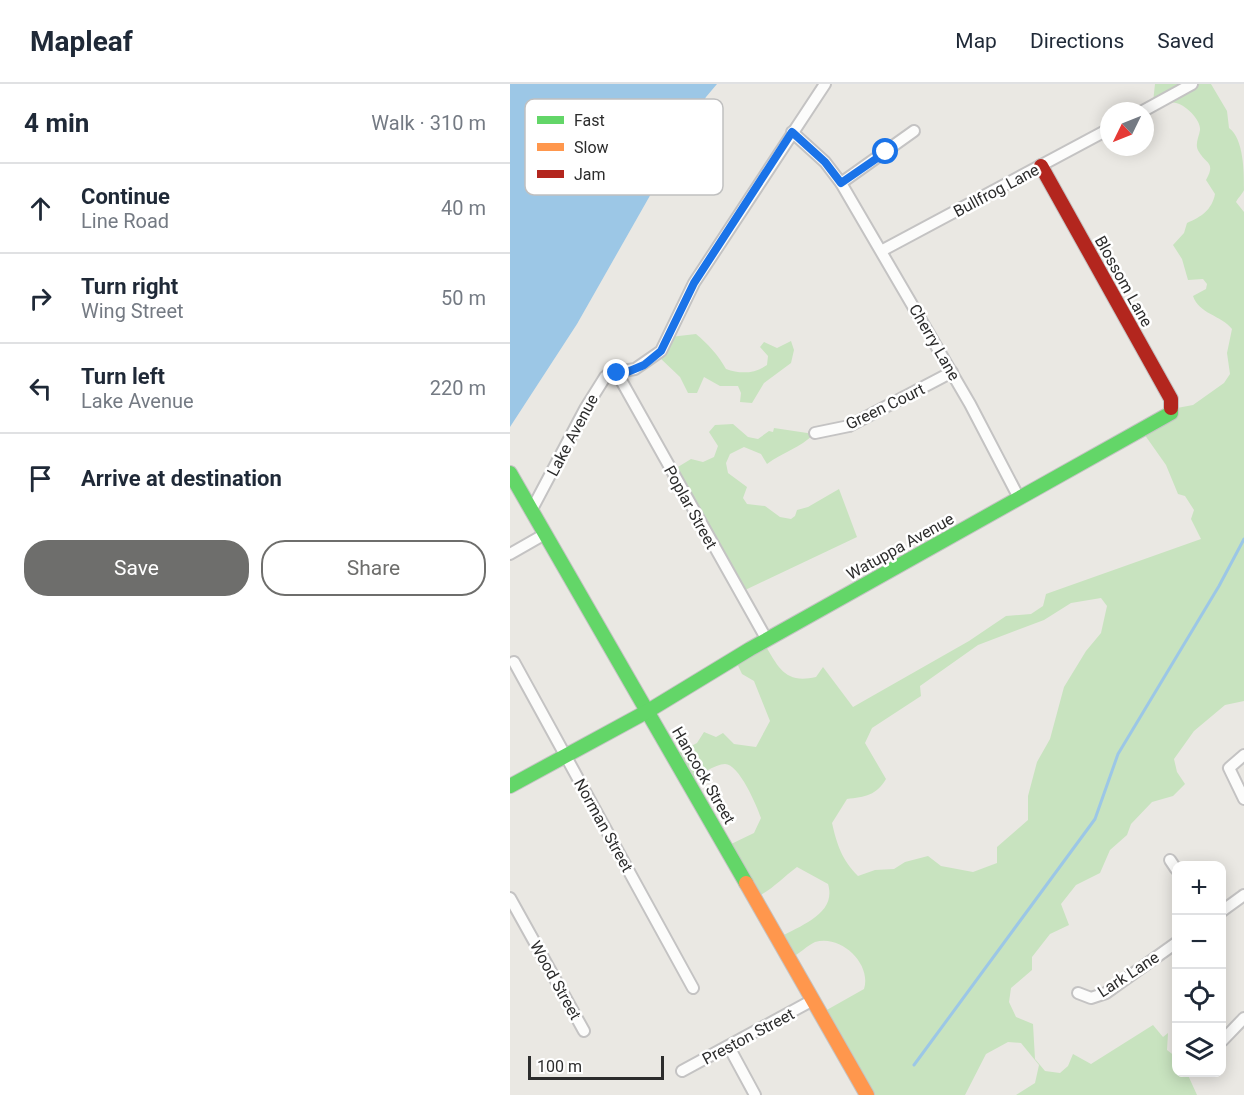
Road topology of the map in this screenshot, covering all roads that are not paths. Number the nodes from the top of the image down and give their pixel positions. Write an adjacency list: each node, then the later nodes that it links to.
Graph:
1 (825, 84): 5 (street, Lake Avenue)
2 (1192, 84): 3 (street)
3 (1154, 105)
4 (914, 131): 8 (street)
5 (792, 132): 8 (street, Cherry Lane); 11 (street, Lake Avenue)
6 (1100, 134): 7 (street, Bullfrog Lane)
7 (1041, 166): 9 (street, Bullfrog Lane); 12 (street, Blossom Lane)
8 (843, 186): 9 (street, Cherry Lane)
9 (883, 250): 10 (street, Cherry Lane)
10 (952, 372): 13 (street, Green Court); 15 (street, Cherry Lane)
11 (617, 373): 16 (street, Lake Avenue); 19 (street, Poplar Street)
12 (1171, 413): 15 (street, Watuppa Avenue)
13 (816, 433)
14 (510, 473): 16 (street, Hancock Street)
15 (1019, 498): 19 (street, Watuppa Avenue)
16 (531, 511): 17 (street, Hancock Street)
17 (545, 534): 18 (street); 21 (street, Hancock Street)
18 (510, 554)
19 (767, 640): 21 (street, Watuppa Avenue)
20 (514, 662): 23 (street, Norman Street)
21 (648, 711): 23 (street, Watuppa Avenue); 32 (street, Hancock Street)
22 (1244, 755): 25 (street)
23 (566, 756): 24 (street, Watuppa Avenue); 30 (street, Norman Street)
24 (510, 786)
25 (1244, 799)
26 (1243, 897): 28 (street)
27 (510, 898): 34 (street, Wood Street)
28 (1226, 908)
29 (1172, 945): 31 (street, Lark Lane)
30 (693, 988)
31 (1078, 993)
32 (813, 1000): 36 (street, Preston Street); 39 (street, Hancock Street)
33 (1244, 1018): 35 (street)
34 (584, 1030)
35 (1226, 1036)
36 (729, 1047): 37 (street, Preston Street); 38 (street)
37 (682, 1071)
38 (755, 1095)
39 (867, 1095)

